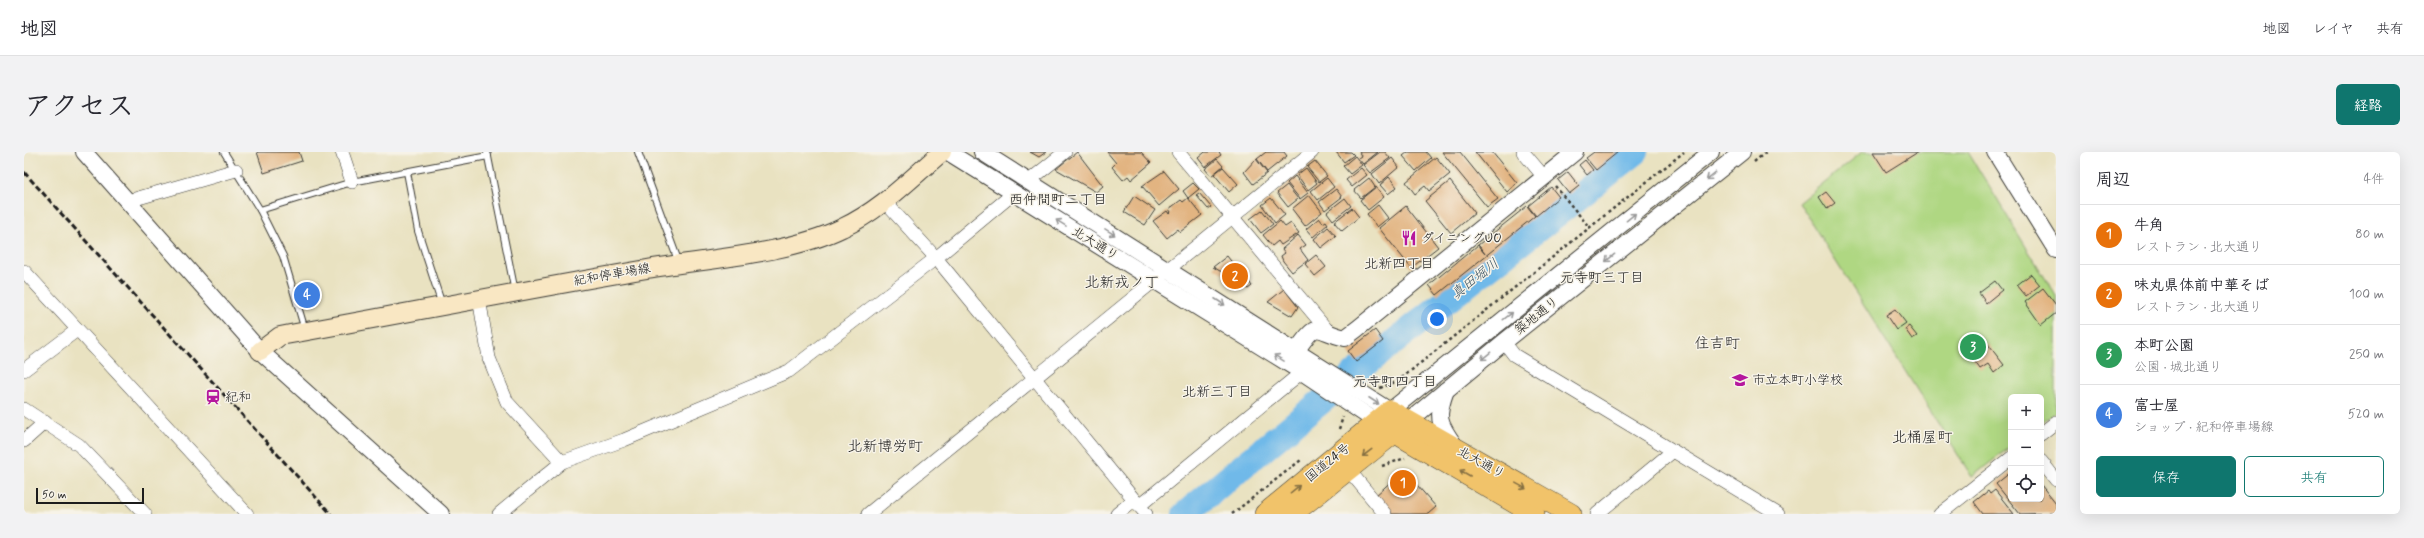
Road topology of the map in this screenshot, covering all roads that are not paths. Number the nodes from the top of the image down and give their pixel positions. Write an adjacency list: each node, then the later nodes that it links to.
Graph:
1 (84, 152): 23 (street)
2 (224, 152): 17 (lane)
3 (342, 152): 21 (street)
4 (638, 152): 29 (lane)
5 (942, 152): 24 (main road, 紀和停車場線)
6 (948, 152): 22 (street, 北大通り)
7 (982, 152): 20 (street, 北大通り)
8 (1065, 152): 20 (street)
9 (1178, 152): 26 (street)
10 (1312, 152): 26 (street)
11 (1523, 152): 19 (street)
12 (1575, 152): 19 (street)
13 (1711, 152): 47 (street, 築地通り, one-way to 13)
14 (1742, 152): 39 (street, 築地通り, one-way to 39)
15 (1998, 153): 27 (street)
16 (488, 154): 18 (lane); 33 (lane)
17 (236, 170): 23 (street); 25 (lane)
18 (407, 172): 21 (lane); 35 (lane)
19 (1544, 177): 37 (street)
20 (1029, 181): 30 (street, 北大通り, one-way to 30)
21 (352, 182): 25 (lane)
22 (1014, 193): 28 (street); 32 (street, 北大通り, one-way to 22)
23 (128, 201): 41 (street)
24 (885, 202): 28 (street); 29 (main road, 紀和停車場線)
25 (260, 210): 38 (lane)
26 (1233, 216): 30 (street); 37 (street)
27 (2056, 250)
28 (936, 258): 44 (street); 56 (street)
29 (679, 264): 33 (main road, 紀和停車場線)
30 (1169, 269): 32 (street); 40 (street, 北大通り, one-way to 40)
31 (24, 271): 36 (street)
32 (1154, 281): 43 (street, 北大通り, one-way to 32); 44 (street)
33 (515, 292): 34 (main road, 紀和停車場線)
34 (479, 298): 35 (main road, 紀和停車場線); 56 (street)
35 (442, 305): 38 (main road, 紀和停車場線)
36 (77, 330): 42 (street); 62 (street)
37 (1327, 330): 40 (street)
38 (306, 331): 41 (main road, 紀和停車場線)
39 (1504, 342): 45 (street, 築地通り, one-way to 45); 54 (street)
40 (1297, 350): 47 (street, 北大通り, one-way to 47)
41 (260, 351): 63 (street)
42 (24, 370)
43 (1302, 372): 47 (street, 北大通り); 60 (street)
44 (1035, 378): 60 (street); 65 (street)
45 (1446, 390): 50 (street, 築地通り); 53 (street)
46 (24, 410): 48 (street)
47 (1384, 416): 50 (highway, 北大通り); 67 (highway, 国道24号, one-way to 47)
48 (45, 422): 52 (street); 61 (street)
49 (2056, 422): 51 (street)
50 (1402, 427): 53 (highway, 北大通り); 58 (highway, 国道24号, one-way to 58); 70 (highway, 北大通り, one-way to 50)
51 (2044, 432)
52 (24, 442)
53 (1458, 451): 71 (highway, 北大通り, one-way to 71)
54 (1673, 451): 72 (street); 73 (street)
55 (2008, 460): 74 (street)
56 (562, 462): 64 (street)
57 (2044, 465): 59 (street)
58 (1347, 468): 68 (highway, 国道24号); 69 (street)
59 (2056, 480)
60 (1140, 507): 66 (street)
61 (145, 514)
62 (247, 514)
63 (441, 514)
64 (499, 514)
65 (868, 514)
66 (1117, 514)
67 (1264, 514)
68 (1292, 514)
69 (1385, 514)
70 (1534, 514)
71 (1571, 514)
72 (1597, 514)
73 (1778, 514)
74 (1940, 514)

